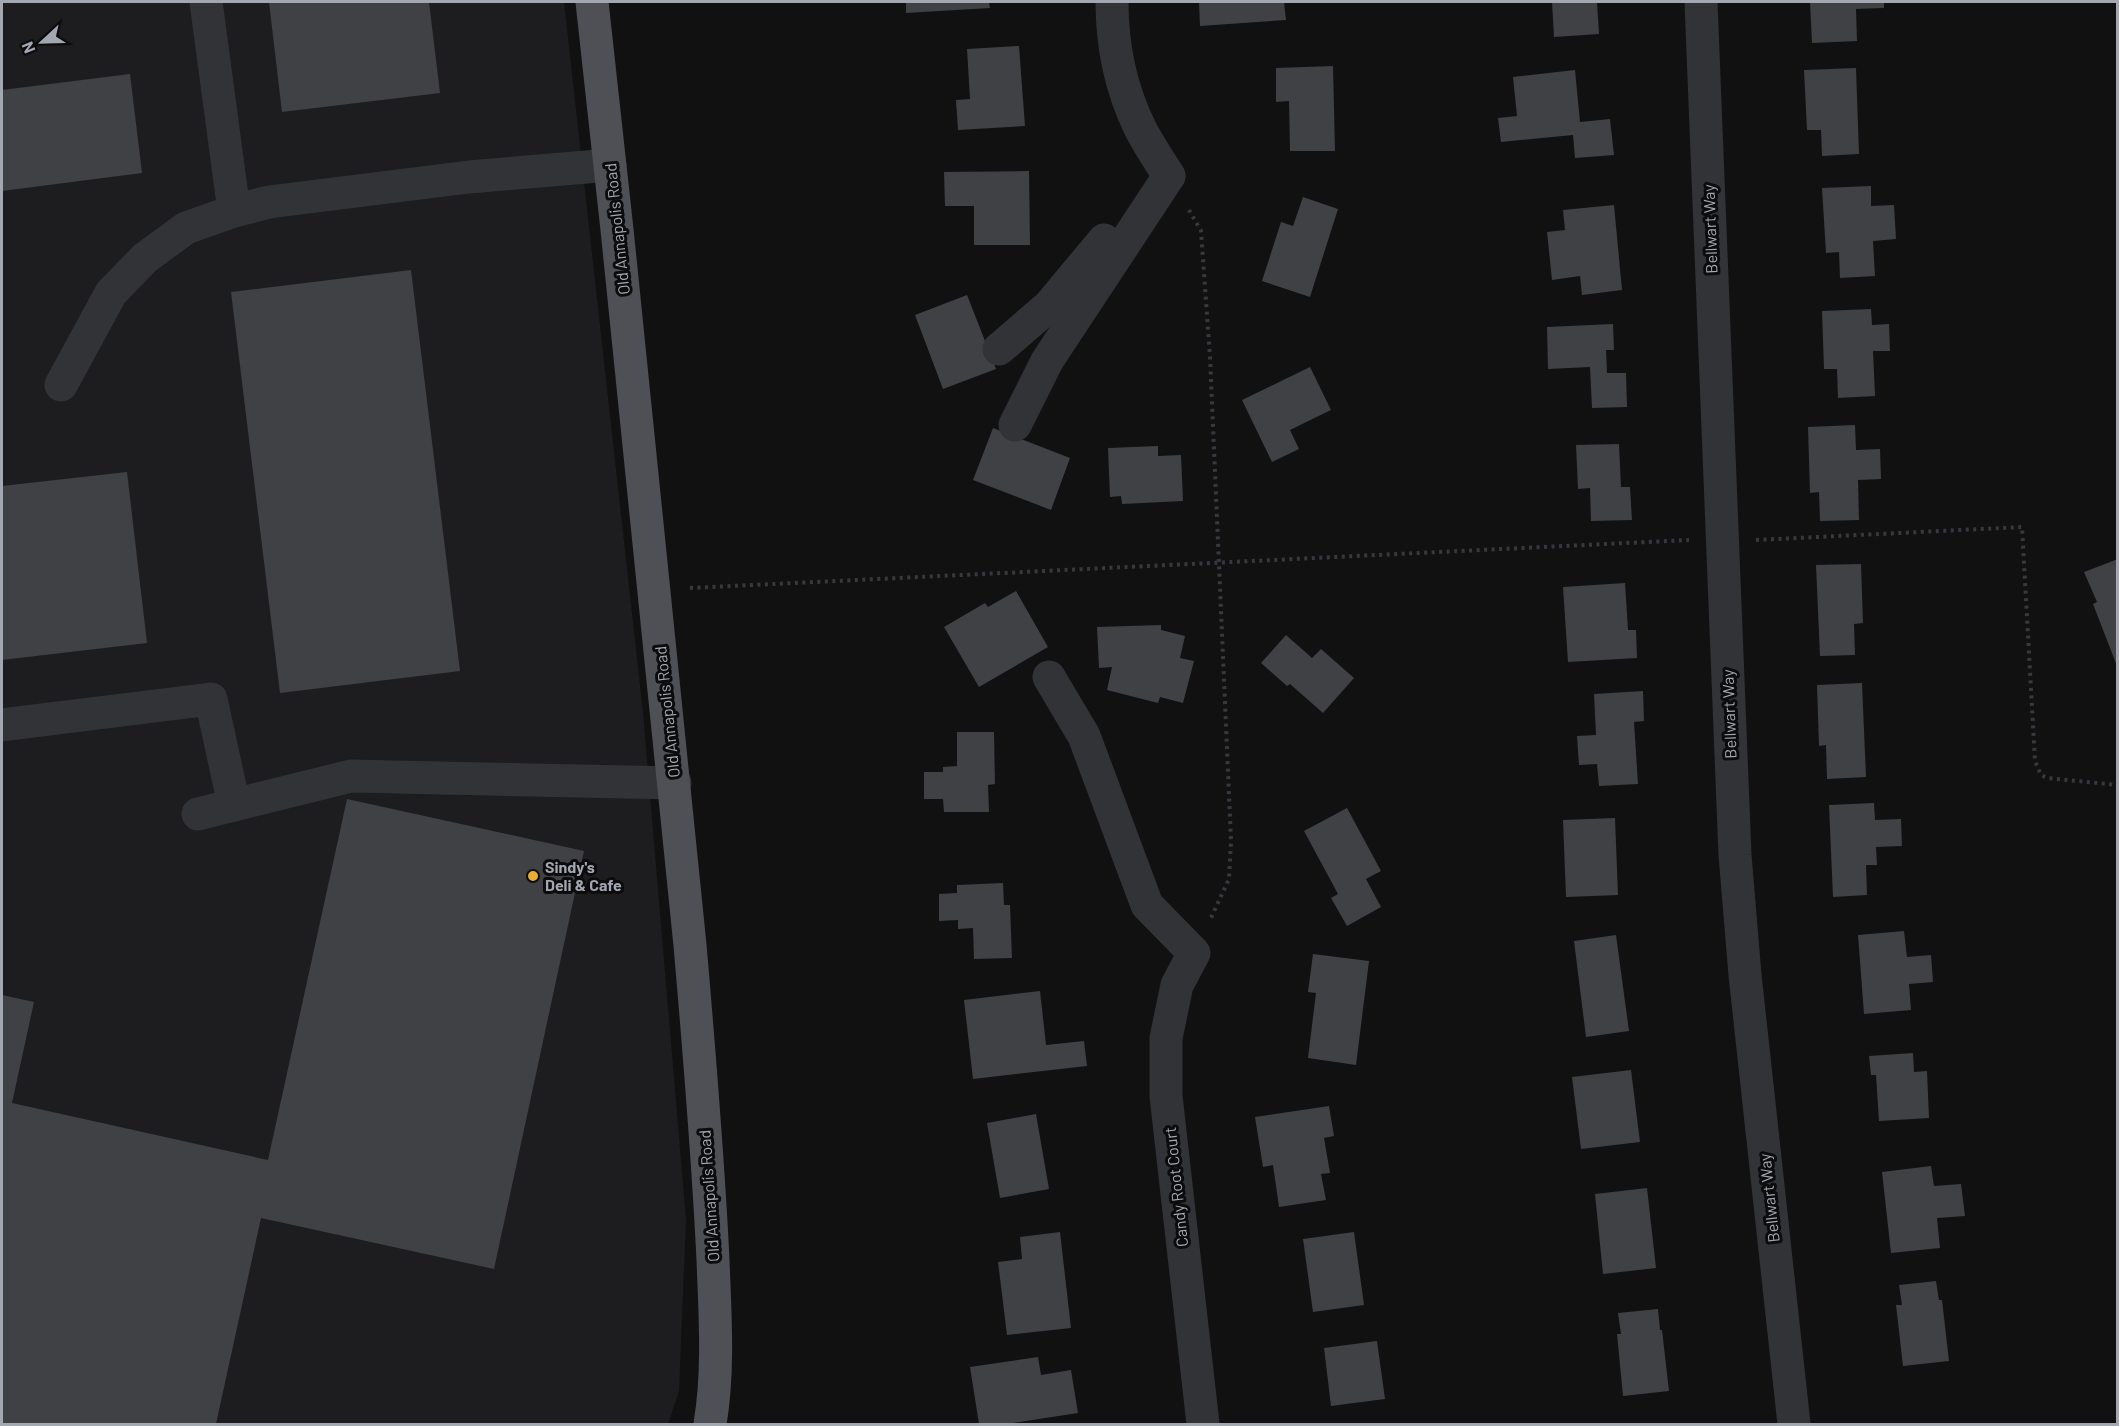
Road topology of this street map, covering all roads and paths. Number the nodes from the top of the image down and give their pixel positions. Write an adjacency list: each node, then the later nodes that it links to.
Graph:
1 (206, 2): 7 (street)
2 (592, 2): 5 (main road, Old Annapolis Road)
3 (1112, 2): 6 (street)
4 (1701, 2): 21 (street, Bellwart Way)
5 (610, 165): 7 (street); 12 (main road, Old Annapolis Road)
6 (1169, 176): 8 (street); 10 (street); 11 (path)
7 (234, 211): 9 (street)
8 (999, 349)
9 (61, 385)
10 (1015, 426)
11 (1219, 562): 12 (path); 18 (path)
12 (655, 590): 15 (main road, Old Annapolis Road)
13 (1049, 676): 18 (street)
14 (2, 725): 16 (street)
15 (675, 783): 16 (street); 19 (main road, Old Annapolis Road)
16 (234, 805): 17 (street)
17 (198, 814)
18 (1194, 953): 20 (street, Candy Root Court)
19 (710, 1425)
20 (1203, 1425)
21 (1794, 1425)

